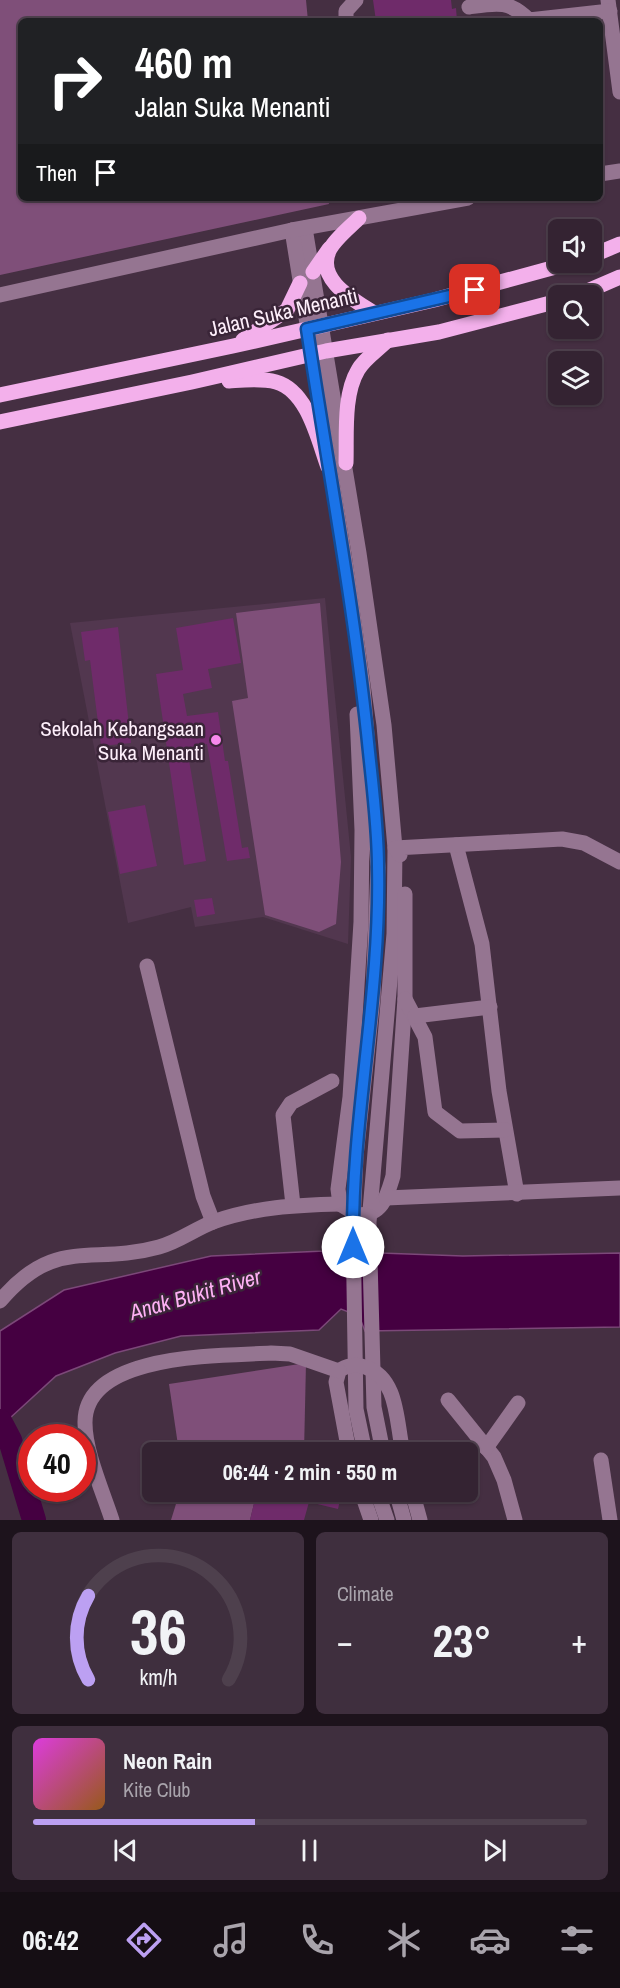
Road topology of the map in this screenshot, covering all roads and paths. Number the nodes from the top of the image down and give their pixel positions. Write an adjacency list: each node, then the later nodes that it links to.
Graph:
1 (356, 0): 5 (street)
2 (526, 0): 7 (street)
3 (609, 5): 8 (street); 9 (street)
4 (469, 8): 6 (street)
5 (346, 18)
6 (527, 18)
7 (529, 18)
8 (540, 18)
9 (606, 32): 10 (street)
10 (620, 92)
11 (620, 171): 12 (street)
12 (603, 174)
13 (452, 201): 14 (street)
14 (359, 218): 15 (street); 17 (main road)
15 (298, 229): 20 (street); 22 (street); 24 (street)
16 (620, 244): 18 (main road)
17 (331, 247): 20 (main road); 26 (main road)
18 (602, 251)
19 (548, 270): 26 (main road, Jalan Suka Menanti)
20 (313, 272): 27 (street)
21 (620, 278): 23 (main road)
22 (300, 283): 27 (street); 29 (main road)
23 (602, 285)
24 (0, 295)
25 (548, 305): 28 (main road)
26 (374, 313): 27 (main road, Jalan Suka Menanti)
27 (314, 327): 29 (main road, Jalan Suka Menanti); 30 (street); 31 (street)
28 (388, 340): 30 (main road); 35 (main road)
29 (233, 346): 33 (main road, Jalan Suka Menanti)
30 (326, 351): 31 (main road); 35 (street)
31 (311, 355): 32 (main road); 36 (street)
32 (192, 382): 34 (main road); 36 (main road)
33 (0, 396)
34 (0, 422)
35 (345, 463): 39 (street)
36 (328, 467): 37 (street)
37 (363, 687): 50 (street); 58 (street)
38 (456, 845): 39 (street); 40 (street); 43 (street)
39 (395, 848): 42 (street); 59 (street)
40 (620, 862)
41 (147, 966): 52 (street)
42 (405, 998): 44 (street); 49 (street)
43 (490, 1007): 44 (street); 46 (street)
44 (415, 1016): 46 (street)
45 (332, 1081): 51 (street)
46 (505, 1130): 48 (street)
47 (620, 1188): 48 (street)
48 (517, 1194): 49 (street)
49 (387, 1197): 50 (street)
50 (340, 1204): 51 (street)
51 (293, 1205): 52 (street)
52 (213, 1222): 53 (street)
53 (2, 1293)
54 (339, 1371): 57 (street); 60 (street); 68 (street)
55 (448, 1400): 61 (street)
56 (518, 1403): 61 (street)
57 (347, 1442)
58 (363, 1442)
59 (381, 1442)
60 (400, 1442)
61 (486, 1448): 72 (street)
62 (601, 1460): 73 (street)
63 (365, 1502): 69 (street)
64 (381, 1502): 70 (street)
65 (399, 1502): 67 (street)
66 (415, 1502): 71 (street)
67 (404, 1519)
68 (112, 1520)
69 (371, 1520)
70 (387, 1520)
71 (420, 1520)
72 (515, 1520)
73 (610, 1520)

